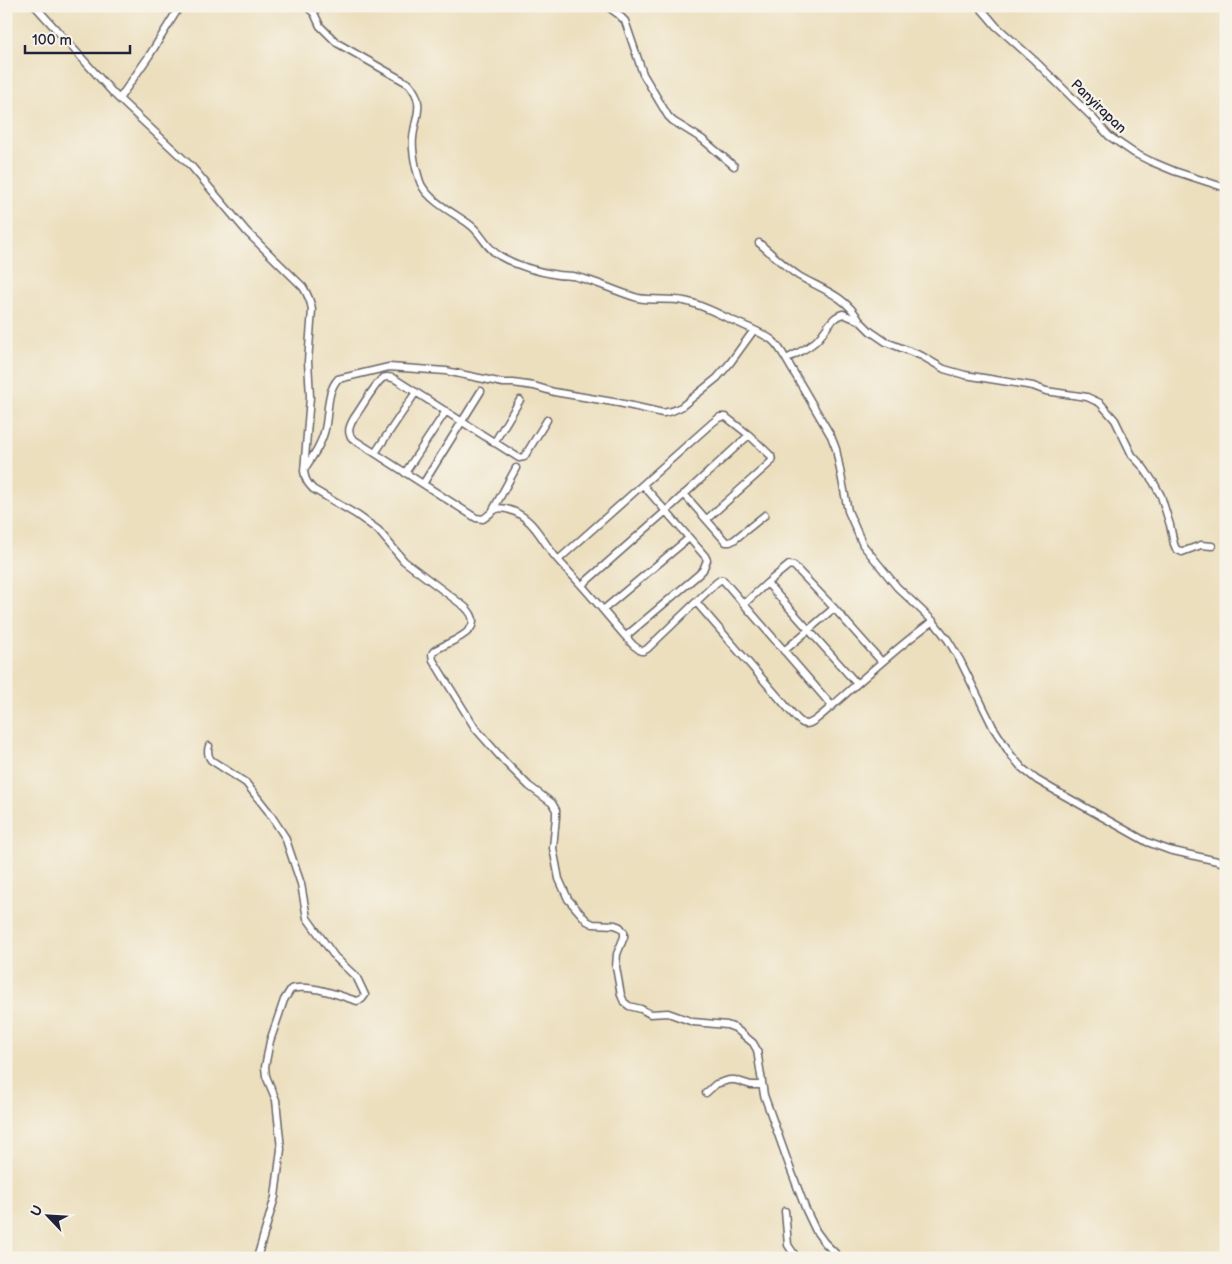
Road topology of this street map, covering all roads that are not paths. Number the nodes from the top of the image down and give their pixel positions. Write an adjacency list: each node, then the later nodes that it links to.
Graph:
1 (35, 6): 6 (street)
2 (180, 6): 6 (street)
3 (306, 6): 11 (street)
4 (607, 6): 7 (street)
5 (979, 6): 8 (street, Panyirapan)
6 (119, 99): 22 (street)
7 (734, 166)
8 (1226, 188)
9 (760, 243): 10 (street)
10 (860, 321): 12 (street); 33 (street)
11 (754, 330): 12 (street); 22 (street)
12 (786, 359): 41 (street)
13 (481, 391): 18 (street)
14 (416, 392): 16 (street); 21 (street); 21 (street)
15 (520, 400): 20 (street)
16 (446, 411): 18 (street); 24 (street)
17 (547, 420): 20 (street)
18 (462, 422): 20 (street); 25 (street)
19 (749, 435): 26 (street); 27 (street); 31 (street)
20 (494, 442)
21 (376, 454): 24 (street)
22 (305, 468): 50 (street)
23 (516, 468): 28 (street)
24 (405, 473): 25 (street)
25 (423, 484): 28 (street)
26 (643, 485): 29 (street); 34 (street)
27 (684, 494): 29 (street); 31 (street)
28 (492, 510): 34 (street)
29 (666, 511): 32 (street); 36 (street)
30 (765, 515): 31 (street)
31 (707, 519)
32 (689, 538): 40 (street); 43 (street)
33 (1212, 546)
34 (558, 560): 36 (street)
35 (767, 583): 38 (street); 39 (street); 42 (street)
36 (582, 585): 40 (street)
37 (696, 602): 38 (street); 43 (street); 47 (street)
38 (744, 604): 44 (street)
39 (834, 608): 42 (street); 45 (street)
40 (603, 610): 43 (street)
41 (933, 622): 45 (street); 49 (street)
42 (809, 630): 44 (street); 46 (street)
43 (626, 636)
44 (784, 651): 47 (street)
45 (882, 662): 46 (street)
46 (857, 684): 47 (street)
47 (832, 706)
48 (209, 746): 53 (street)
49 (1226, 863)
50 (762, 1085): 51 (street); 57 (street)
51 (706, 1093)
52 (785, 1211): 54 (street)
53 (256, 1258)
54 (799, 1258)
55 (804, 1258): 56 (street)
56 (810, 1258)
57 (840, 1258)

